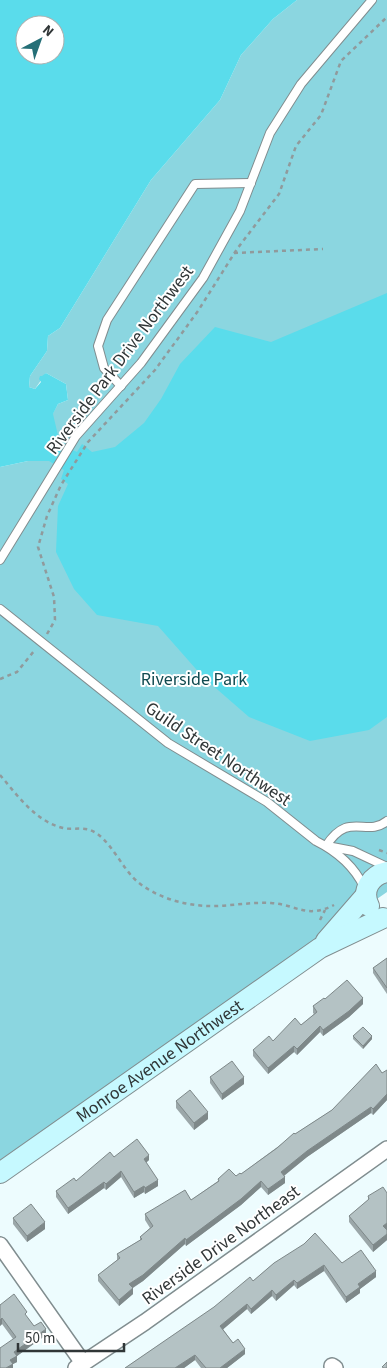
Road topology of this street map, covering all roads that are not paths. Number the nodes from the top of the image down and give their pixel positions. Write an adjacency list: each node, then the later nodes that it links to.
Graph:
1 (372, 0): 2 (lane, Riverside Park Drive Northwest)
2 (251, 183): 3 (lane, Riverside Park Drive Northwest); 3 (lane)
3 (121, 386): 4 (lane, Riverside Park Drive Northwest)
4 (0, 560)
5 (0, 609): 7 (lane, Guild Street Northwest)
6 (387, 821): 7 (lane)
7 (326, 846): 8 (lane, Guild Street Northwest); 10 (lane, Guild Street Northwest)
8 (387, 867)
9 (387, 872): 10 (main road, Monroe Avenue Northwest)
10 (366, 893): 11 (main road); 12 (main road, Monroe Avenue Northwest)
11 (385, 918): 12 (main road, Monroe Avenue Northwest)
12 (320, 948): 14 (main road, Monroe Avenue Northwest)
13 (387, 1149): 16 (street, Riverside Drive Northeast)
14 (0, 1173)
15 (0, 1245): 16 (street)
16 (79, 1366)

